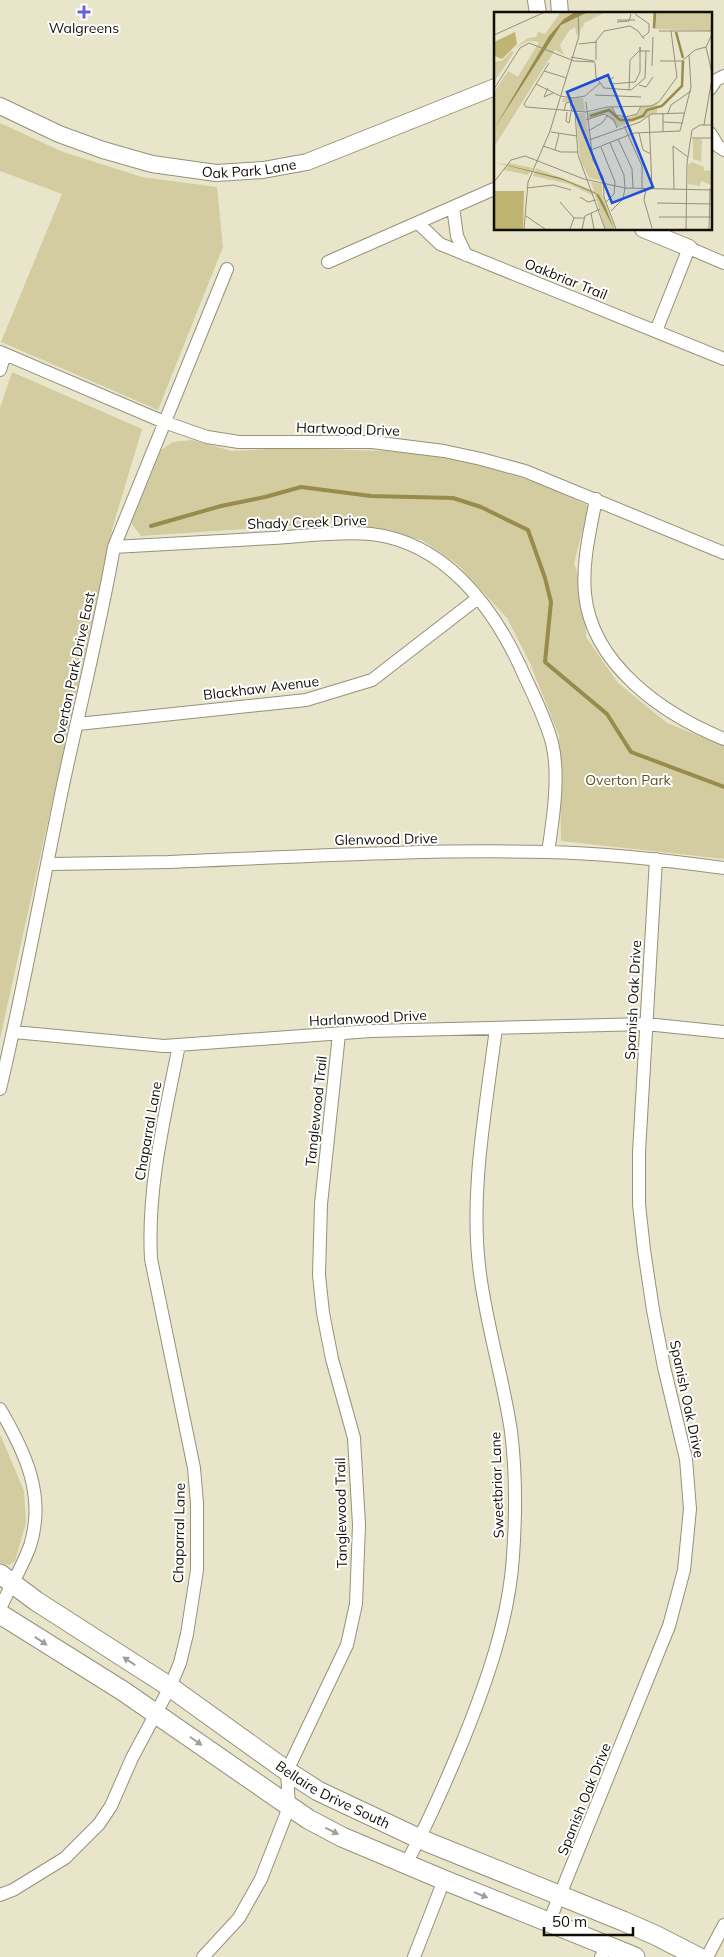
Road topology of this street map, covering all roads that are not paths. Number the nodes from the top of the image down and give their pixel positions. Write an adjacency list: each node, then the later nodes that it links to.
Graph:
1 (724, 76): 2 (street)
2 (712, 85)
3 (494, 87): 4 (street, Oak Park Lane)
4 (0, 106)
5 (712, 136): 6 (street)
6 (724, 150)
7 (494, 189): 8 (street)
8 (453, 207): 9 (street); 13 (street)
9 (418, 223): 13 (street, Oakbriar Trail); 14 (street)
10 (645, 230): 12 (street)
11 (676, 230): 12 (street)
12 (689, 248): 15 (street); 17 (street)
13 (466, 255): 17 (street, Oakbriar Trail)
14 (328, 262)
15 (724, 263)
16 (227, 269): 21 (street, Overton Park Drive East)
17 (656, 332): 19 (street, Oakbriar Trail)
18 (2, 353): 20 (street); 21 (street, Hartwood Drive)
19 (724, 359)
20 (0, 370)
21 (164, 422): 22 (street, Hartwood Drive); 23 (street, Overton Park Drive East)
22 (596, 499): 24 (street, Hartwood Drive); 27 (street)
23 (114, 547): 25 (street, Shady Creek Drive); 26 (street, Overton Park Drive East)
24 (724, 553)
25 (478, 598): 26 (street, Blackhaw Avenue); 28 (street, Shady Creek Drive)
26 (78, 724): 30 (street, Overton Park Drive East)
27 (724, 739)
28 (548, 852): 29 (street, Glenwood Drive); 30 (street, Glenwood Drive)
29 (656, 859): 31 (street, Glenwood Drive); 32 (street, Spanish Oak Drive)
30 (48, 864): 34 (street, Overton Park Drive East)
31 (724, 868)
32 (646, 1024): 33 (street, Harlanwood Drive); 35 (street, Harlanwood Drive); 51 (street, Spanish Oak Drive)
33 (496, 1028): 36 (street, Harlanwood Drive); 47 (street, Sweetbriar Lane)
34 (14, 1032): 37 (street, Harlanwood Drive); 38 (street, Overton Park Drive East)
35 (724, 1032)
36 (339, 1034): 37 (street, Harlanwood Drive); 45 (street, Tanglewood Trail)
37 (179, 1046): 43 (street, Chaparral Lane)
38 (0, 1089)
39 (0, 1409): 40 (street)
40 (6, 1579): 41 (street); 43 (main road, Bellaire Drive South, one-way to 40)
41 (0, 1608)
42 (0, 1614): 44 (main road, one-way to 44)
43 (170, 1687): 44 (street, Chaparral Lane); 45 (main road, Bellaire Drive South)
44 (156, 1713): 46 (main road, one-way to 46); 50 (street, Chaparral Lane)
45 (287, 1771): 46 (street, Tanglewood Trail); 47 (main road, Bellaire Drive South)
46 (289, 1807): 48 (main road, one-way to 48); 55 (street, Tanglewood Trail)
47 (420, 1839): 48 (street, Sweetbriar Lane); 51 (main road, Bellaire Drive South)
48 (406, 1864): 49 (main road)
49 (444, 1880): 52 (main road, one-way to 52); 56 (street)
50 (0, 1895)
51 (560, 1896): 52 (street, Spanish Oak Drive); 58 (main road, Bellaire Drive South)
52 (550, 1922): 54 (main road)
53 (724, 1925): 59 (street)
54 (605, 1952): 57 (main road)
55 (203, 1957)
56 (414, 1957)
57 (635, 1957)
58 (698, 1957)
59 (707, 1957)

